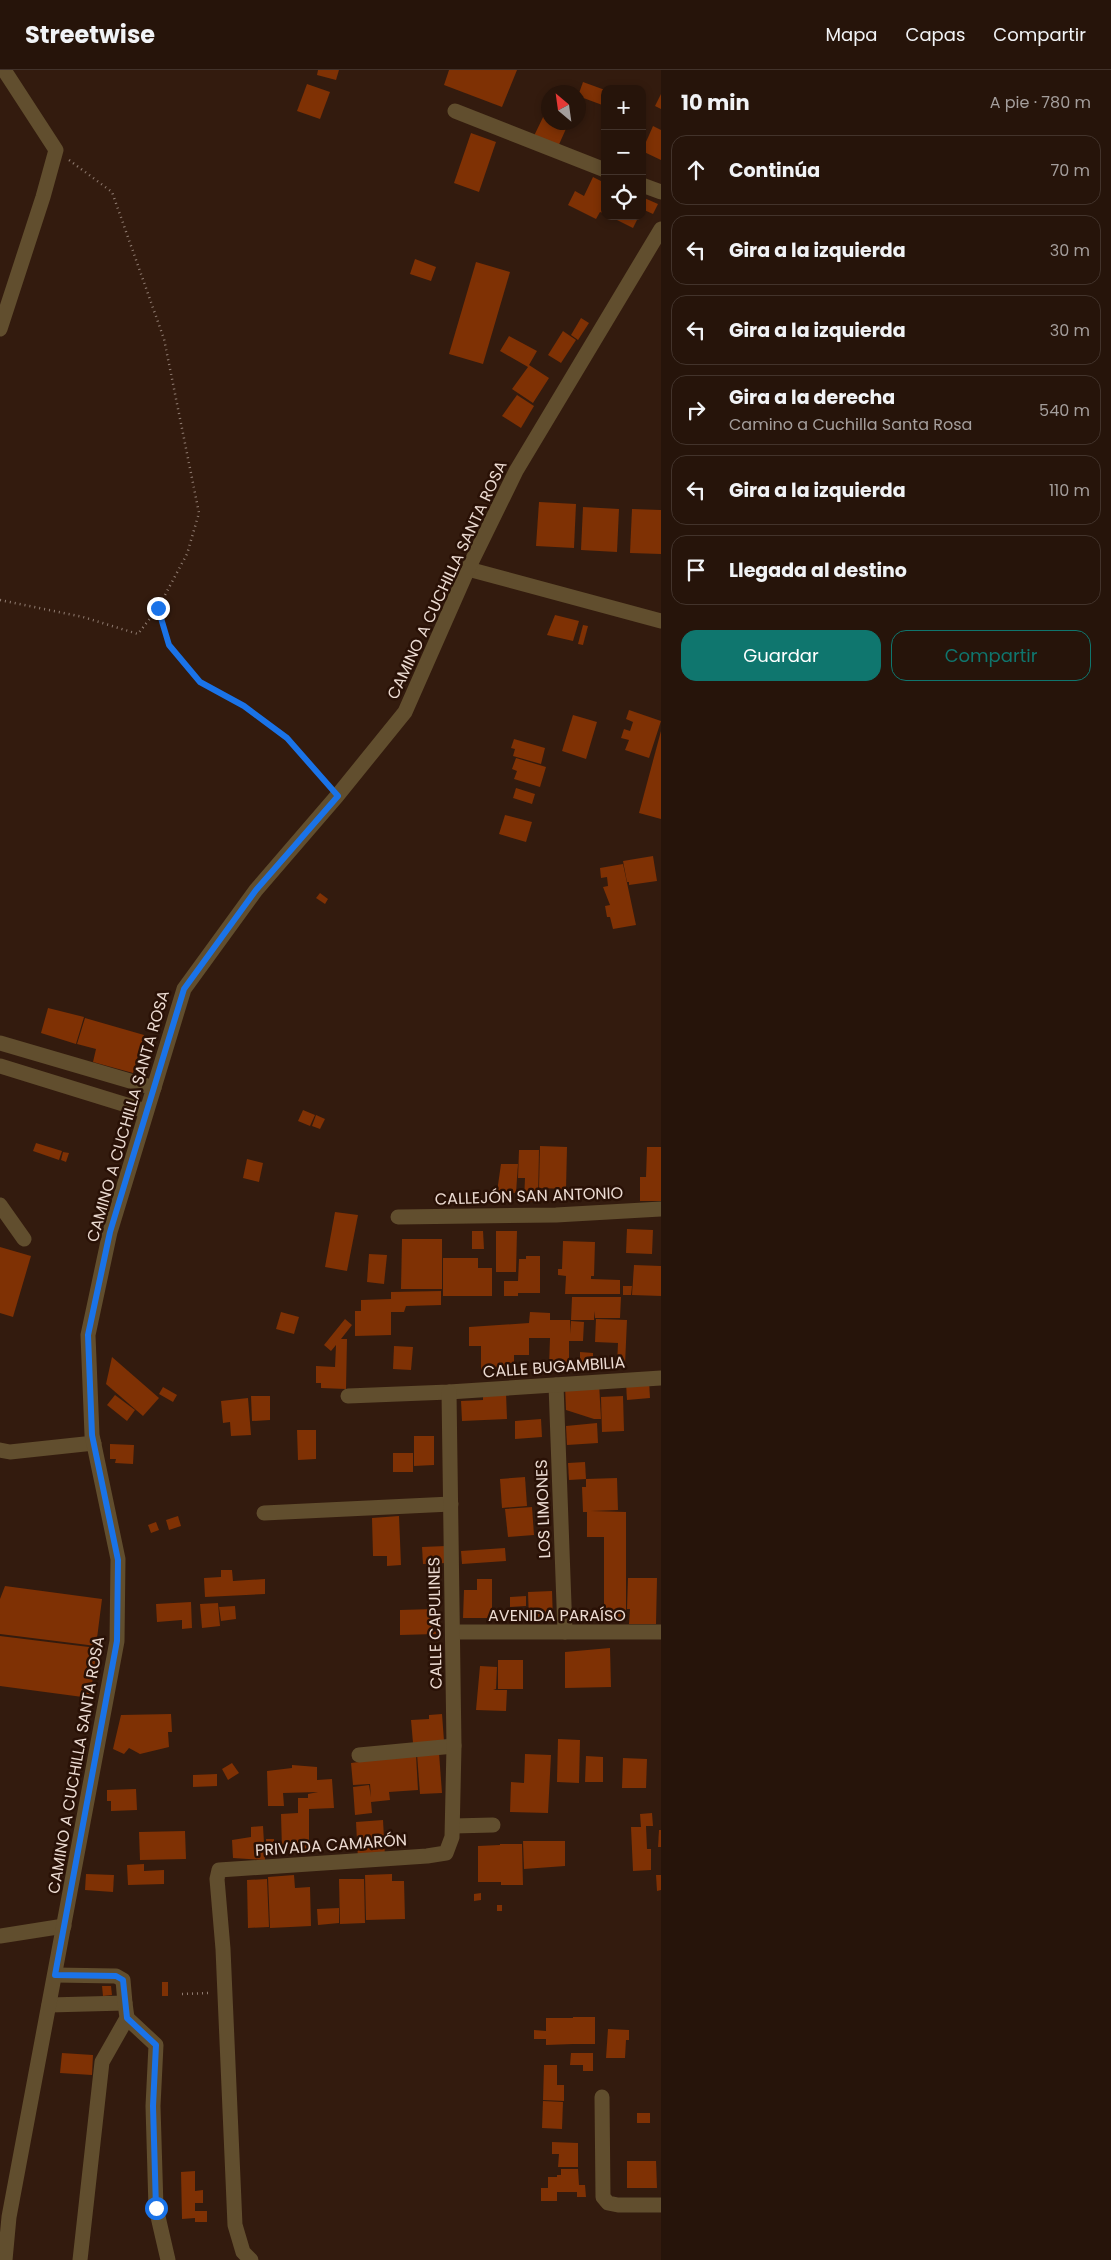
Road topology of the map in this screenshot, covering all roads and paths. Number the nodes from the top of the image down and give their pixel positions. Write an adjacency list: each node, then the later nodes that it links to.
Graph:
1 (4, 70): 3 (street)
2 (456, 111): 4 (street)
3 (56, 150): 8 (street); 11 (path)
4 (601, 168)
5 (646, 186): 6 (street)
6 (661, 192)
7 (661, 229): 9 (street, CAMINO A CUCHILLA SANTA ROSA)
8 (0, 328)
9 (468, 569): 12 (street); 13 (street, CAMINO A CUCHILLA SANTA ROSA)
10 (0, 600): 11 (path)
11 (158, 608): 13 (path)
12 (661, 622)
13 (338, 796): 16 (street, CAMINO A CUCHILLA SANTA ROSA)
14 (1, 1046): 16 (street)
15 (0, 1066): 17 (street)
16 (154, 1088): 17 (street, CAMINO A CUCHILLA SANTA ROSA)
17 (146, 1111): 26 (street, CAMINO A CUCHILLA SANTA ROSA)
18 (0, 1205): 21 (street)
19 (661, 1209): 20 (street, CALLEJÓN SAN ANTONIO)
20 (398, 1216)
21 (24, 1239)
22 (661, 1378): 23 (street, CALLE BUGAMBILIA)
23 (556, 1384): 24 (street, CALLE BUGAMBILIA); 31 (street, LOS LIMONES)
24 (449, 1392): 25 (street, CALLE BUGAMBILIA); 28 (street, CALLE CAPULINES)
25 (348, 1396)
26 (94, 1444): 27 (street); 38 (street, CAMINO A CUCHILLA SANTA ROSA)
27 (0, 1450)
28 (451, 1504): 29 (street); 30 (street, CALLE CAPULINES)
29 (264, 1512)
30 (453, 1632): 31 (street, AVENIDA PARAÍSO); 33 (street, CALLE CAPULINES)
31 (564, 1632): 32 (street, AVENIDA PARAÍSO)
32 (661, 1632)
33 (454, 1746): 34 (street); 36 (street, CALLE CAPULINES)
34 (359, 1755)
35 (493, 1825): 36 (street)
36 (453, 1826): 37 (street, CALLE CAPULINES)
37 (446, 1853): 41 (street, PRIVADA CAMARÓN)
38 (64, 1926): 39 (street); 40 (street, CAMINO A CUCHILLA SANTA ROSA)
39 (0, 1936)
40 (55, 1975): 43 (street, CAMINO A CUCHILLA SANTA ROSA); 44 (street)
41 (224, 1993): 42 (path); 51 (street)
42 (182, 1994)
43 (49, 2006): 44 (street); 47 (street, CAMINO A CUCHILLA SANTA ROSA)
44 (126, 2010): 49 (street); 50 (street)
45 (602, 2097): 46 (street)
46 (661, 2205)
47 (4, 2225): 48 (street, CAMINO A CUCHILLA SANTA ROSA)
48 (5, 2260)
49 (80, 2260)
50 (168, 2260)
51 (251, 2260)

